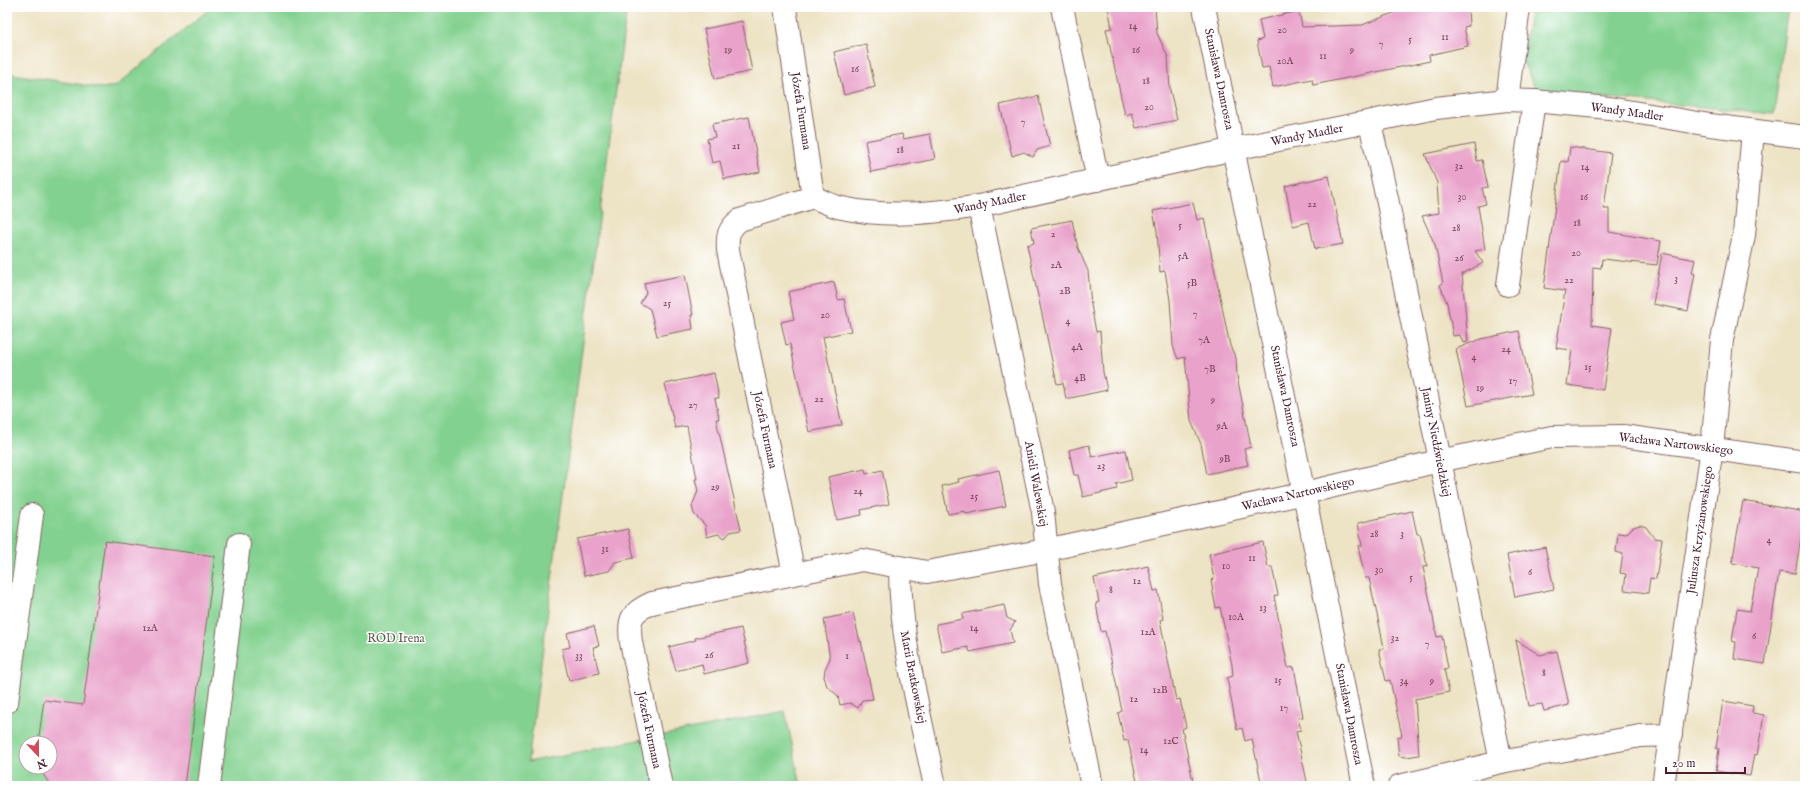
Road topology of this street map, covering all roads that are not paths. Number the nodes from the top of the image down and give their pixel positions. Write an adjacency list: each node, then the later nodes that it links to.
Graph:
1 (785, 7): 12 (street, Józefa Furmana)
2 (1062, 7): 11 (street)
3 (1204, 7): 10 (street, Stanisława Damrosza)
4 (1519, 7): 5 (street)
5 (1507, 100): 6 (street, Wandy Madler); 7 (street, Wandy Madler)
6 (1534, 101): 8 (street, Wandy Madler); 14 (street)
7 (1370, 123): 10 (street, Wandy Madler); 16 (street, Janiny Niedźwiedzkiej)
8 (1753, 131): 9 (street, Wandy Madler); 15 (street, Juliusza Krzyżanowskiego)
9 (1805, 137)
10 (1234, 149): 11 (street, Wandy Madler); 18 (street, Stanisława Damrosza)
11 (1098, 180): 13 (street, Wandy Madler)
12 (813, 197): 13 (street, Wandy Madler); 23 (street, Józefa Furmana)
13 (979, 206): 21 (street, Anieli Walewskiej)
14 (1508, 285)
15 (1712, 448): 16 (street, Wacława Nartowskiego); 17 (street, Wacława Nartowskiego); 25 (street, Juliusza Krzyżanowskiego)
16 (1439, 461): 18 (street, Wacława Nartowskiego); 26 (street, Janiny Niedźwiedzkiej)
17 (1805, 462)
18 (1305, 493): 21 (street, Wacława Nartowskiego); 31 (street, Stanisława Damrosza)
19 (32, 515): 24 (street)
20 (239, 544): 27 (street)
21 (1046, 550): 22 (street, Wacława Nartowskiego); 30 (street, Anieli Walewskiej)
22 (900, 568): 23 (street, Wacława Nartowskiego); 29 (street, Marii Bratkowskiej)
23 (794, 574): 28 (street, Józefa Furmana)
24 (7, 702)
25 (1671, 734): 26 (street); 33 (street, Juliusza Krzyżanowskiego)
26 (1501, 762): 32 (street)
27 (209, 786)
28 (661, 786)
29 (935, 786)
30 (1092, 786)
31 (1364, 786)
32 (1399, 786)
33 (1663, 786)

